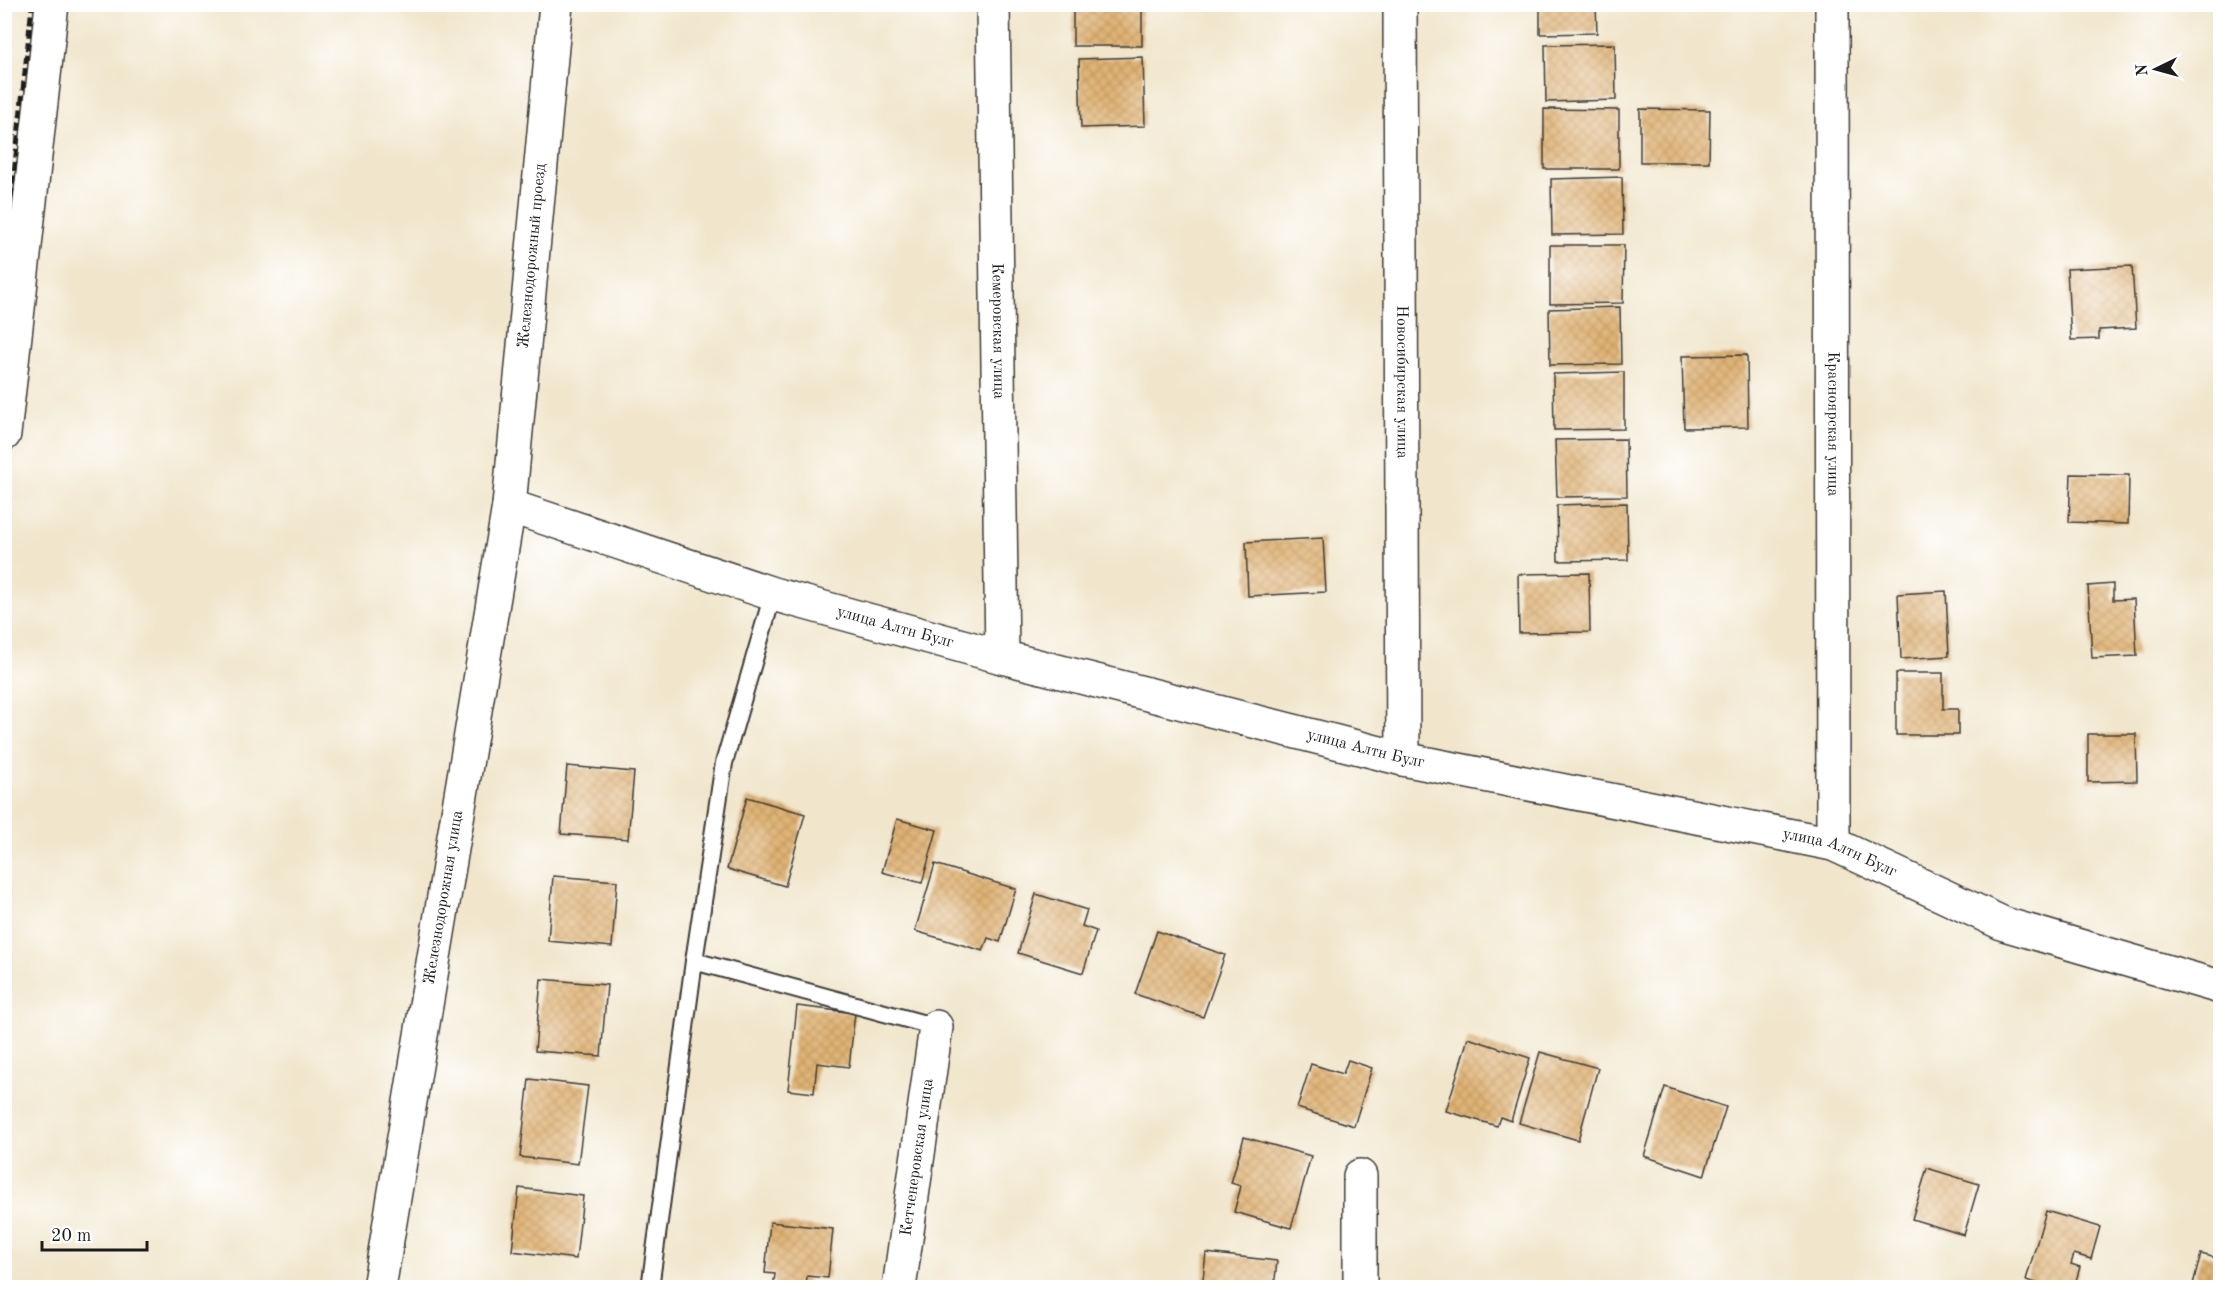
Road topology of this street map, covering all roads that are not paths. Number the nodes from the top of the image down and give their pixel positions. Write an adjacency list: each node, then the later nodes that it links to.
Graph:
1 (52, 4): 6 (street)
2 (556, 4): 7 (street, Железнодорожный проезд)
3 (993, 4): 9 (street, Кемеровская улица)
4 (1400, 4): 10 (street, Новосибирская улица)
5 (1832, 4): 11 (street, Красноярская улица)
6 (4, 434)
7 (509, 506): 8 (street, улица Алтн Булг); 16 (street, Железнодорожная улица)
8 (773, 594): 9 (street, улица Алтн Булг); 12 (lane)
9 (1002, 657): 10 (street, улица Алтн Булг)
10 (1403, 759): 11 (street, улица Алтн Булг)
11 (1833, 844): 13 (street, улица Алтн Булг)
12 (694, 961): 14 (lane); 17 (lane)
13 (2220, 987)
14 (936, 1027): 18 (street, Кетченеровская улица)
15 (1360, 1176): 19 (street)
16 (379, 1287)
17 (650, 1287)
18 (899, 1287)
19 (1360, 1287)

